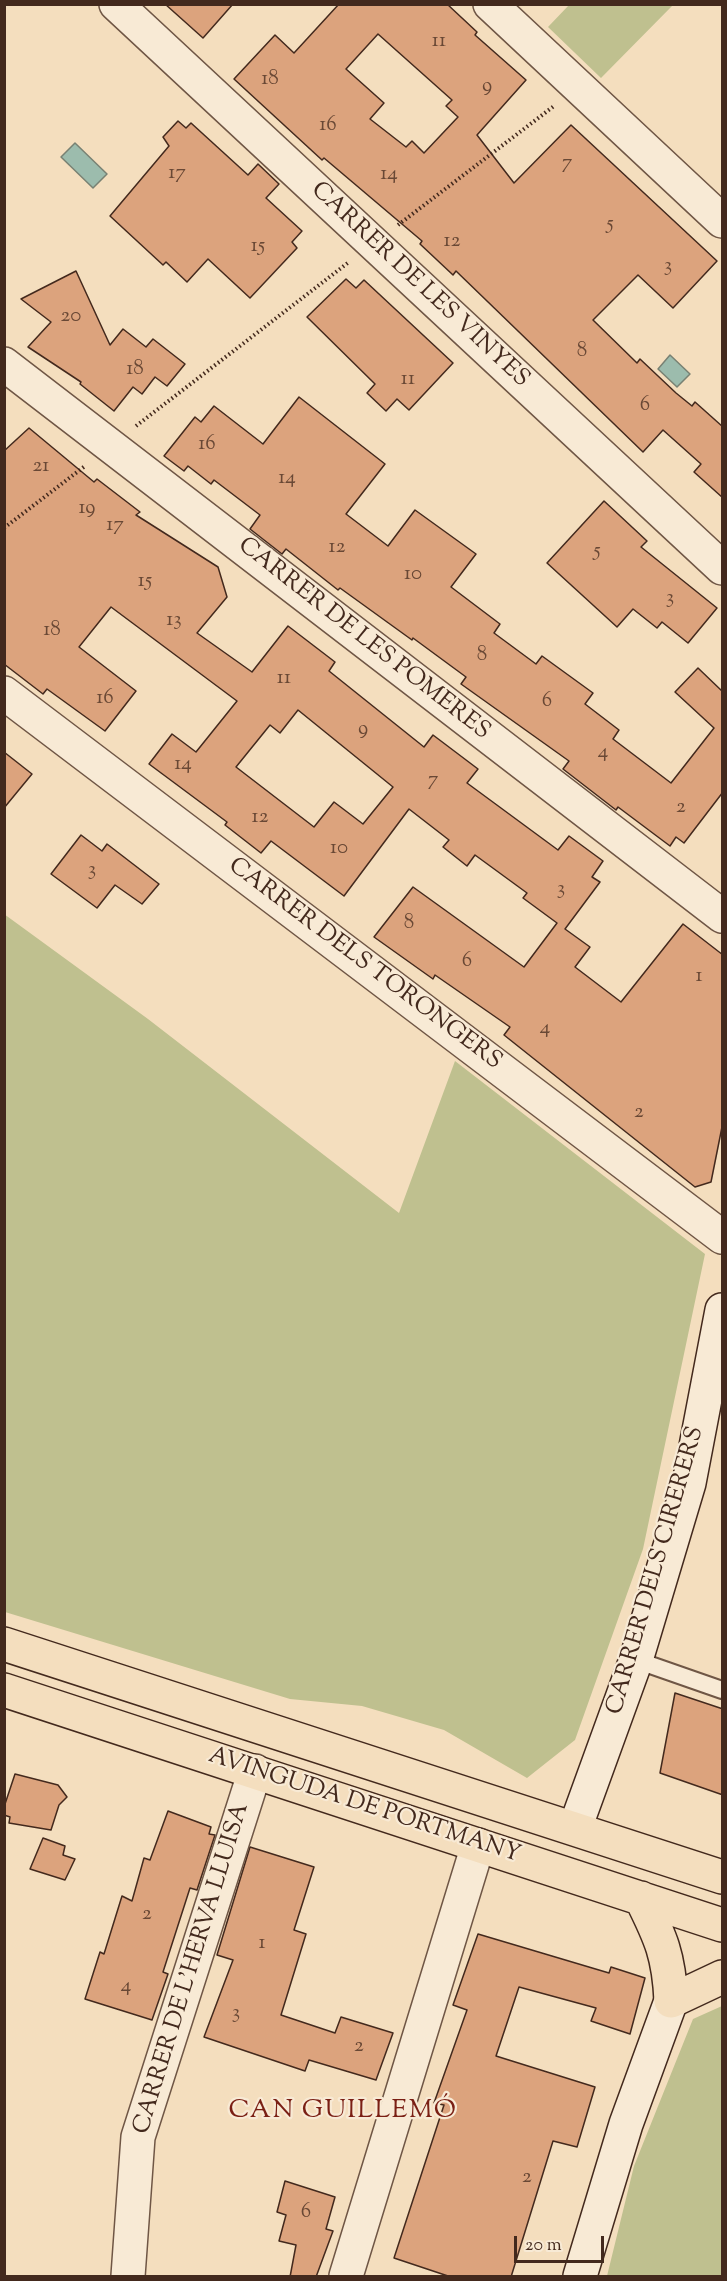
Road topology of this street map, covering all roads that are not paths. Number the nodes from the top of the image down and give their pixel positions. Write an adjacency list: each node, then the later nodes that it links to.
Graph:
1 (116, 4): 5 (street, CARRER DE LES VINYES)
2 (490, 4): 3 (street)
3 (723, 220)
4 (4, 364): 7 (street, CARRER DE LES POMERES)
5 (723, 568)
6 (4, 693): 8 (street, CARRER DELS TORONGERS)
7 (723, 916)
8 (723, 1237)
9 (723, 1310): 11 (street, CARRER DELS CIRERERS)
10 (4, 1644): 15 (main road, AVINGUDA DE PORTMANY)
11 (636, 1660): 13 (lane); 15 (street, CARRER DELS CIRERERS)
12 (4, 1690): 14 (main road, AVINGUDA DE PORTMANY)
13 (723, 1690)
14 (255, 1771): 16 (main road, AVINGUDA DE PORTMANY); 22 (street, CARRER DE L'HERVA LLUISA)
15 (575, 1828): 17 (main road, AVINGUDA DE PORTMANY)
16 (478, 1845): 18 (main road, AVINGUDA DE PORTMANY); 23 (street)
17 (723, 1877)
18 (641, 1898): 19 (main road, AVINGUDA DE PORTMANY); 21 (main road)
19 (723, 1925)
20 (723, 1977): 21 (main road)
21 (671, 2001): 24 (street)
22 (128, 2277)
23 (346, 2277)
24 (580, 2277)

